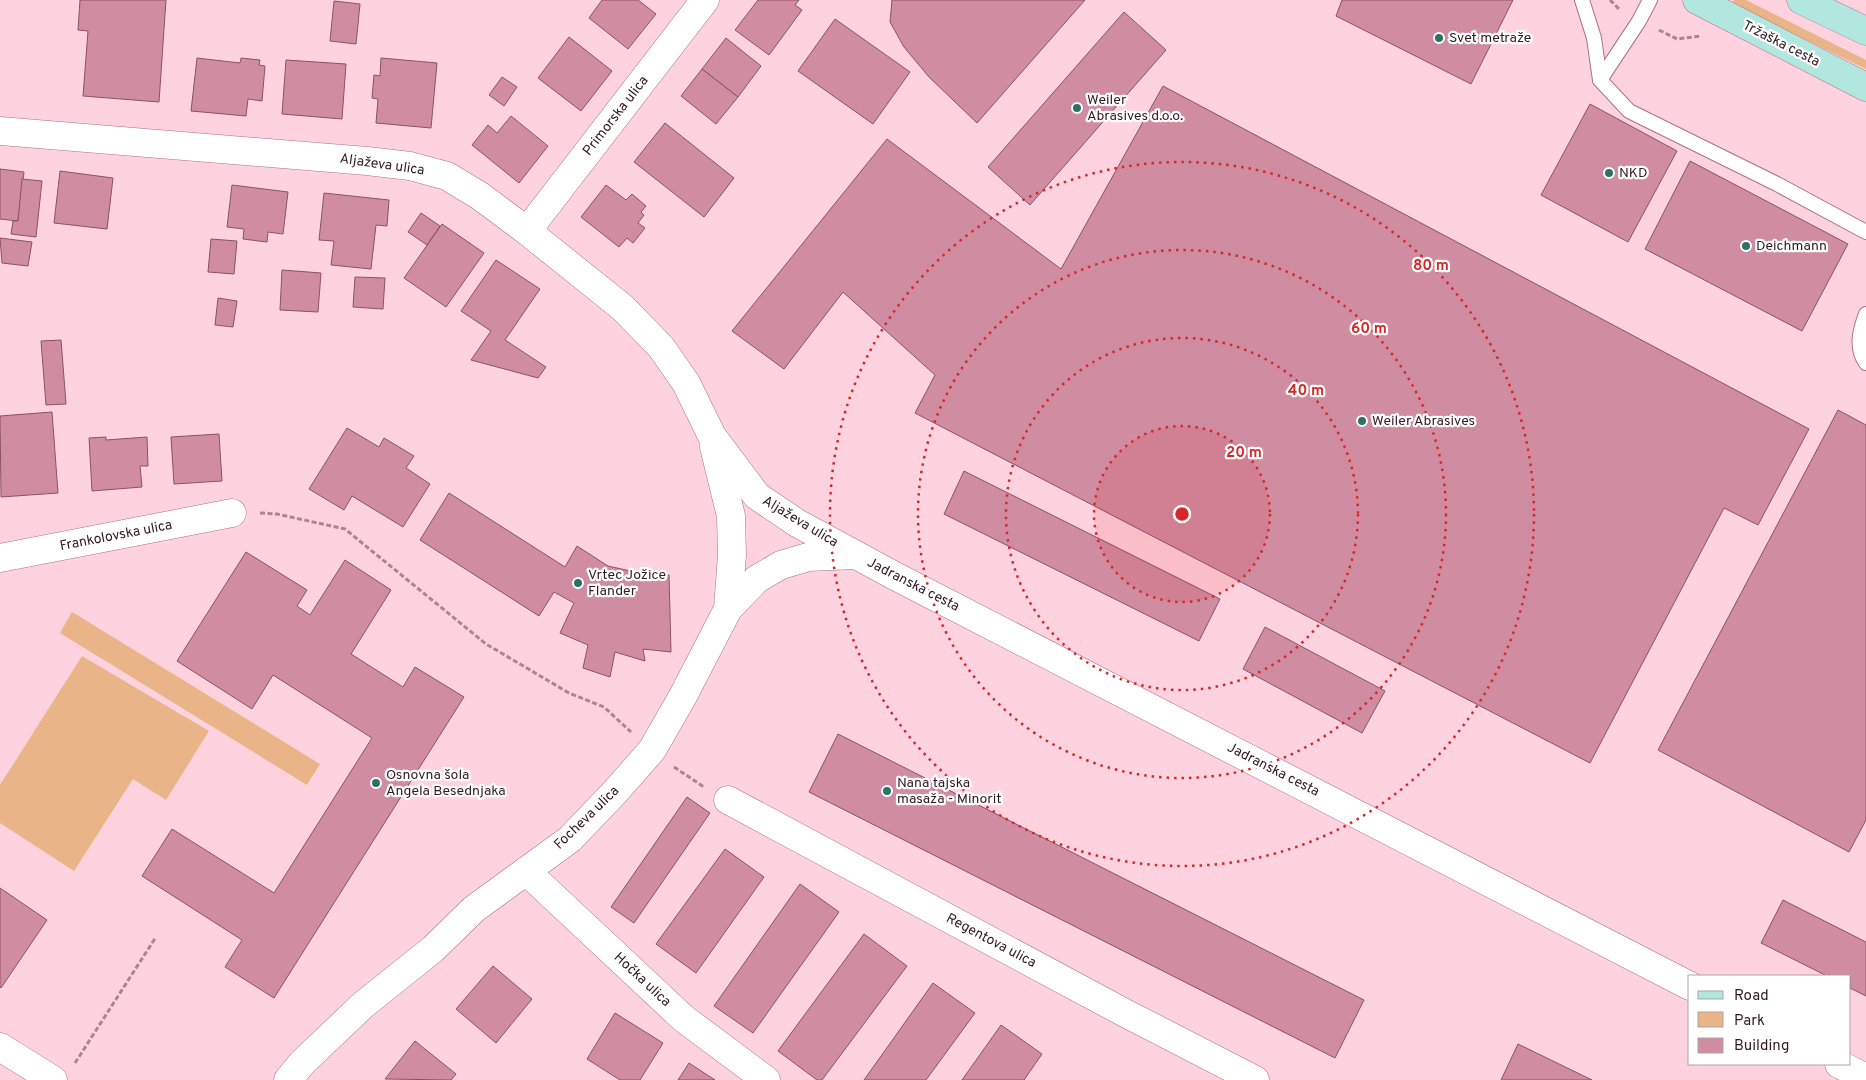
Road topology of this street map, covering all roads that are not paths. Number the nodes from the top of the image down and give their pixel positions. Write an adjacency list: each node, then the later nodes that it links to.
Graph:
1 (705, 0): 11 (street, Primorska ulica)
2 (1582, 0): 8 (lane)
3 (1650, 0): 8 (lane)
4 (1696, 0): 9 (main road, Tržaška cesta)
5 (1801, 0): 7 (main road)
6 (1829, 0): 7 (lane)
7 (1866, 31)
8 (1600, 80): 12 (lane)
9 (1866, 87)
10 (0, 132): 11 (street, Aljaževa ulica)
11 (527, 232): 15 (street, Aljaževa ulica)
12 (1866, 232)
13 (1866, 314): 14 (lane)
14 (1866, 364)
15 (712, 436): 17 (street, Aljaževa ulica); 19 (street, Aljaževa ulica)
16 (232, 513): 18 (street, Frankolovska ulica)
17 (855, 555): 19 (street, Focheva ulica); 22 (street, Jadranska cesta)
18 (0, 558)
19 (728, 609): 21 (street, Focheva ulica)
20 (728, 800): 29 (street, Regentova ulica)
21 (526, 871): 27 (street, Focheva ulica); 28 (street, Hočka ulica)
22 (1688, 985)
23 (0, 1047): 25 (street)
24 (1841, 1065): 26 (street)
25 (63, 1073)
26 (1866, 1078)
27 (288, 1080)
28 (766, 1080)
29 (1255, 1080)

